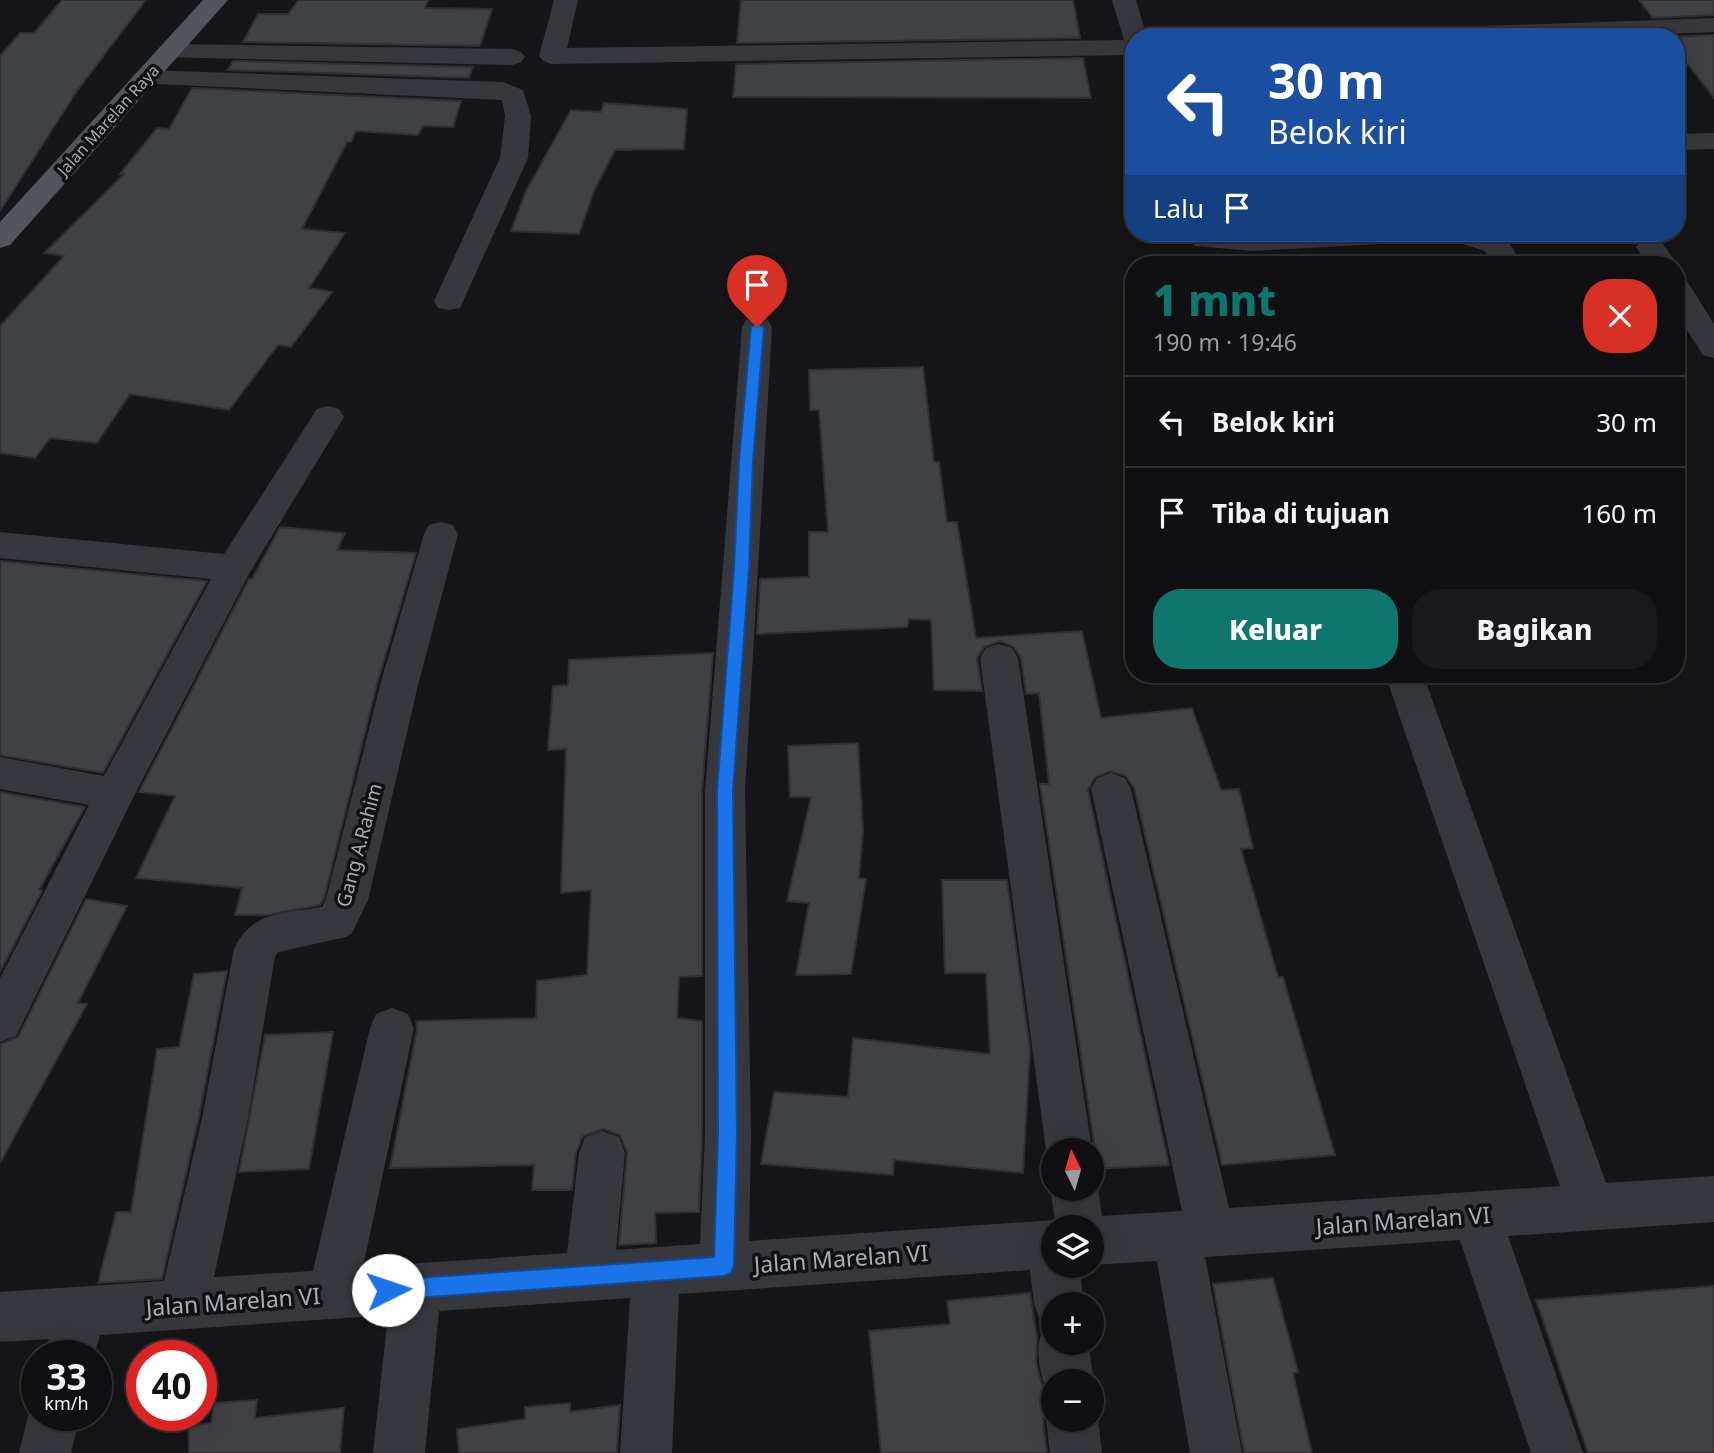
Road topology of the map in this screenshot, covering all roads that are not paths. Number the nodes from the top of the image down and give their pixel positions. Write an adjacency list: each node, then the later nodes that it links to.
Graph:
1 (216, 0): 8 (main road, Jalan Marelan Raya)
2 (566, 0): 7 (street)
3 (1124, 0): 5 (street)
4 (1714, 25): 6 (street)
5 (1132, 28)
6 (1636, 28)
7 (1125, 47)
8 (169, 52): 9 (street); 10 (main road, Jalan Marelan Raya)
9 (512, 57)
10 (145, 78): 13 (main road, Jalan Marelan Raya); 19 (street)
11 (1714, 141): 12 (street)
12 (1685, 142)
13 (0, 239)
14 (1213, 242): 17 (street)
15 (1360, 242): 17 (street)
16 (1488, 242): 18 (street)
17 (1257, 253)
18 (1503, 256)
19 (449, 301)
20 (1685, 302): 22 (street)
21 (757, 327): 42 (street)
22 (1714, 348)
23 (328, 417): 26 (street)
24 (441, 534): 47 (street, Gang A.Rahim)
25 (0, 545): 26 (street)
26 (234, 568): 31 (street)
27 (999, 658): 34 (street)
28 (1407, 683): 37 (street)
29 (0, 773): 31 (street)
30 (1111, 789): 39 (street)
31 (115, 794): 32 (street)
32 (0, 1022)
33 (392, 1028): 46 (street)
34 (1067, 1138)
35 (602, 1153): 44 (street)
36 (1714, 1199): 37 (street, Jalan Marelan VI)
37 (1591, 1207): 38 (street, Jalan Marelan VI)
38 (1476, 1215): 39 (street, Jalan Marelan VI); 57 (street)
39 (1194, 1234): 40 (street, Jalan Marelan VI); 56 (street)
40 (1104, 1243)
41 (1041, 1248): 42 (street, Jalan Marelan VI)
42 (724, 1266): 43 (street, Jalan Marelan VI)
43 (656, 1271): 44 (street, Jalan Marelan VI); 54 (street)
44 (589, 1276): 45 (street, Jalan Marelan VI)
45 (416, 1288): 46 (street, Jalan Marelan VI); 53 (street)
46 (332, 1294): 47 (street, Jalan Marelan VI)
47 (184, 1304): 49 (street, Jalan Marelan VI)
48 (0, 1317): 49 (street, Jalan Marelan VI)
49 (75, 1334)
50 (50, 1431): 52 (street)
51 (1074, 1432): 55 (street)
52 (45, 1453)
53 (400, 1453)
54 (646, 1453)
55 (1076, 1453)
56 (1216, 1453)
57 (1557, 1453)

